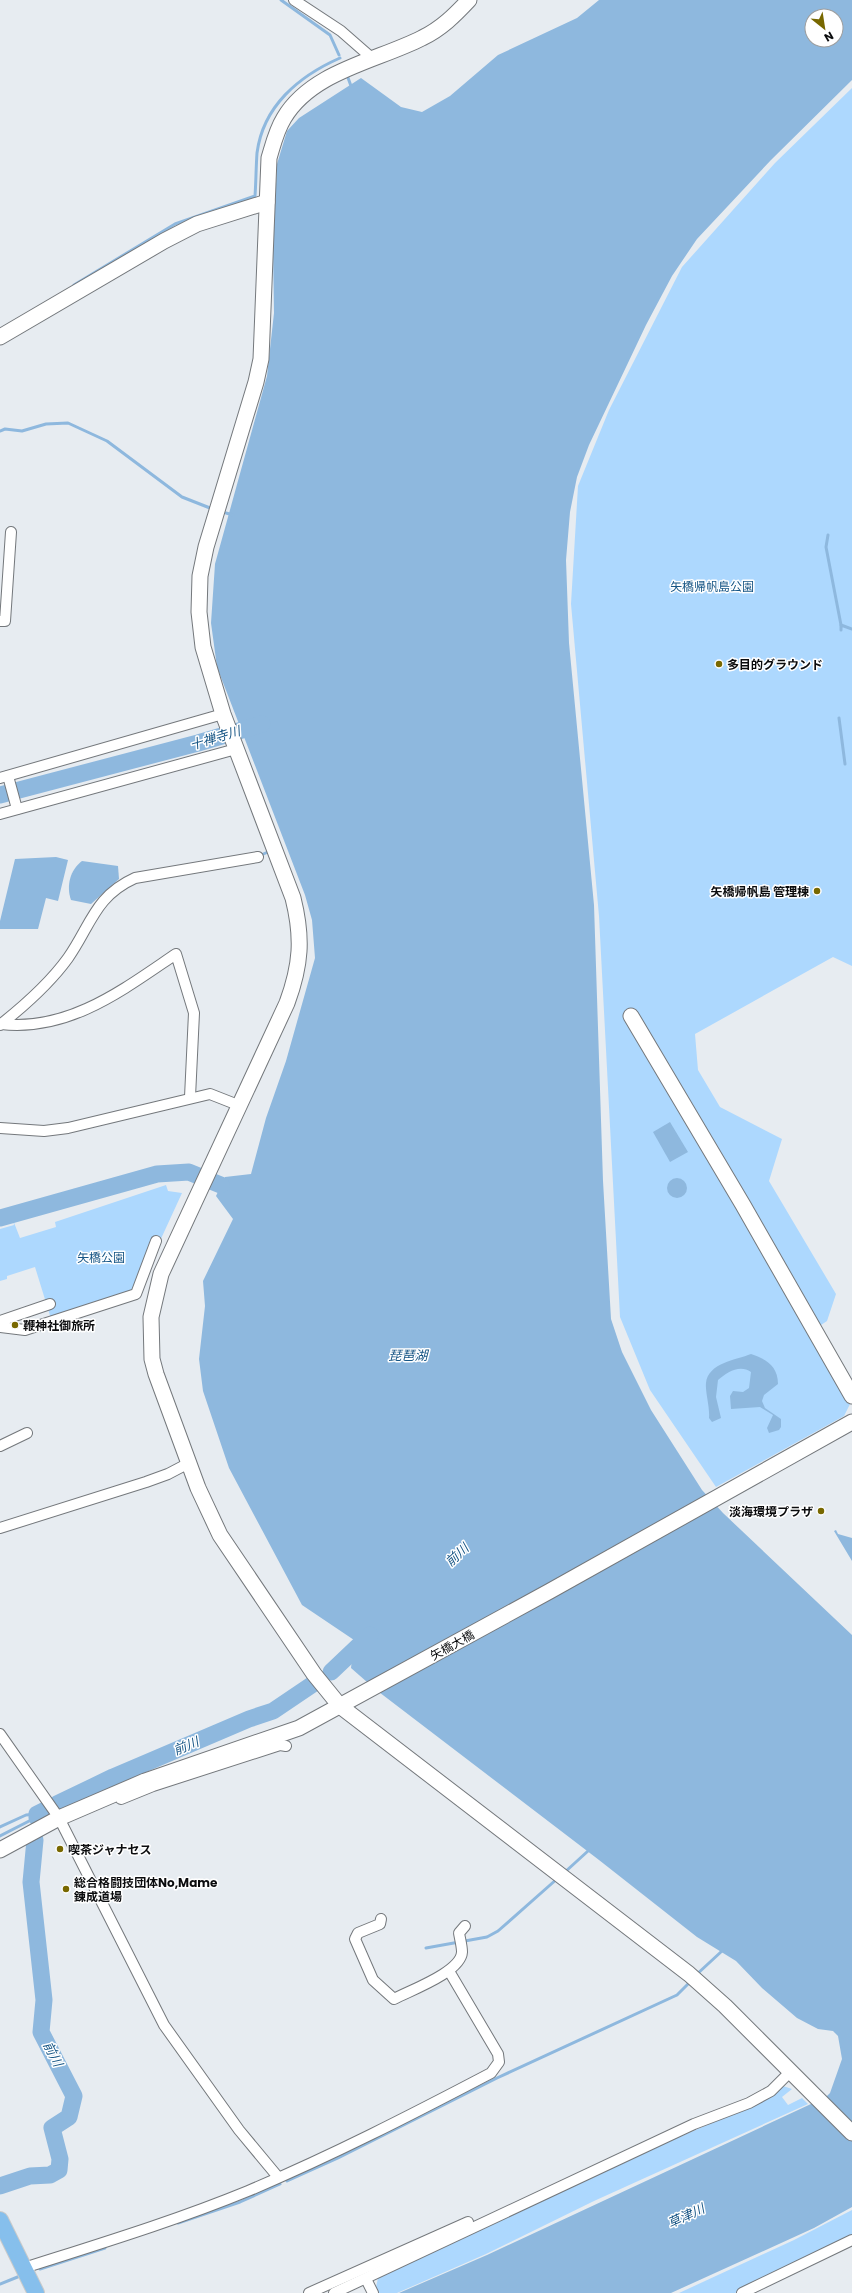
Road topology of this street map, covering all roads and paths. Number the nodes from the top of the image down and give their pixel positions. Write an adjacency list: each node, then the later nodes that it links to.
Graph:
1 (294, 0): 3 (street)
2 (469, 0): 3 (street)
3 (373, 59): 4 (street)
4 (267, 202): 5 (street); 9 (street)
5 (0, 337)
6 (11, 532): 7 (street)
7 (4, 573): 8 (street)
8 (0, 621)
9 (224, 716): 10 (street); 11 (street)
10 (236, 747): 12 (street); 18 (street)
11 (6, 778): 12 (street)
12 (17, 807): 13 (street)
13 (0, 814)
14 (258, 857): 16 (street)
15 (631, 1016): 24 (street)
16 (1, 1024): 17 (street)
17 (190, 1097): 18 (street); 19 (street)
18 (238, 1105): 28 (street)
19 (0, 1128)
20 (156, 1241): 23 (street)
21 (50, 1304): 22 (street)
22 (0, 1321)
23 (0, 1327)
24 (852, 1396)
25 (852, 1422): 30 (street, 矢橋大橋)
26 (27, 1432): 27 (street)
27 (0, 1446)
28 (189, 1463): 29 (street); 30 (street)
29 (0, 1528)
30 (340, 1706): 33 (street, 矢橋大橋); 38 (street)
31 (0, 1734): 33 (street)
32 (286, 1746): 33 (street)
33 (56, 1820): 34 (street, 矢橋大橋); 40 (street)
34 (0, 1850)
35 (381, 1919): 37 (street)
36 (465, 1926): 37 (street)
37 (449, 1971): 40 (street)
38 (790, 2072): 39 (street); 41 (street)
39 (852, 2133)
40 (278, 2177): 45 (street)
41 (555, 2188): 46 (street); 49 (street)
42 (0, 2220): 45 (main road)
43 (852, 2240): 51 (street)
44 (852, 2246): 52 (street)
45 (24, 2268): 48 (main road)
46 (366, 2279): 47 (street); 50 (street)
47 (372, 2292)
48 (36, 2293)
49 (309, 2293)
50 (334, 2293)
51 (742, 2293)
52 (754, 2293)

